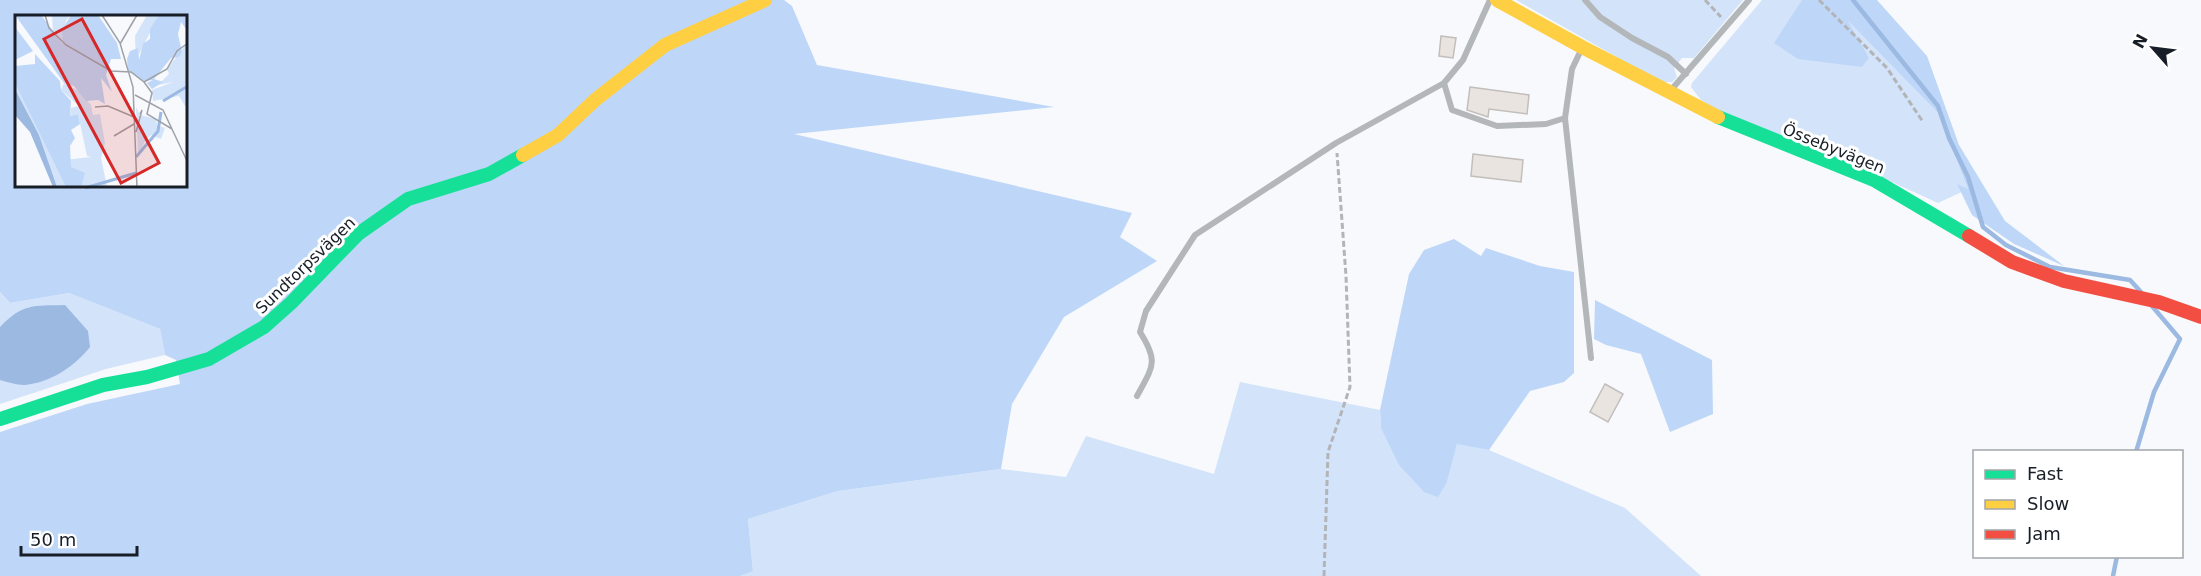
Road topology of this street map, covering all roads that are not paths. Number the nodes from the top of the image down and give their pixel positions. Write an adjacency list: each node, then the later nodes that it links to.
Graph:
1 (765, 0): 14 (street, Sundtorpsvägen)
2 (1490, 0): 8 (lane)
3 (1497, 0): 6 (street, Össebyvägen)
4 (1585, 0): 7 (lane)
5 (1749, 0): 7 (lane)
6 (1582, 47): 9 (street, Össebyvägen); 10 (lane)
7 (1686, 74): 9 (lane)
8 (1444, 82): 10 (lane); 13 (lane)
9 (1670, 92): 11 (street, Össebyvägen)
10 (1566, 118): 12 (lane)
11 (2201, 317)
12 (1591, 358)
13 (1137, 396)
14 (0, 419)

